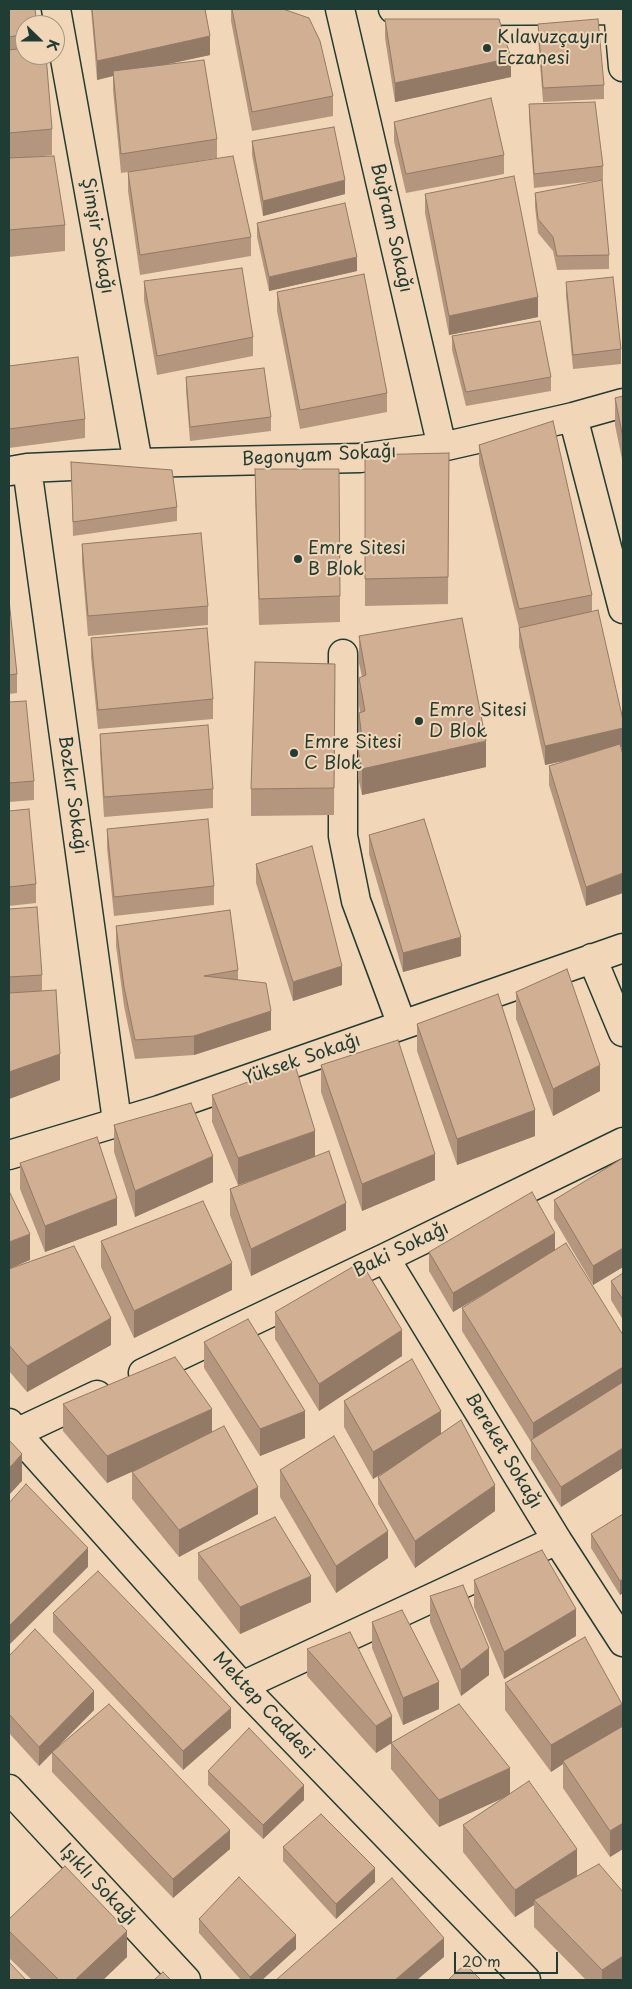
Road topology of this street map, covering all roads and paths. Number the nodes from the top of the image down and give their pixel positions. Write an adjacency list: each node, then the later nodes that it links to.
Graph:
1 (56, 9): 11 (street, Şimşir Sokağı)
2 (340, 9): 10 (street, Buğram Sokağı)
3 (392, 9): 4 (street)
4 (426, 10): 5 (street)
5 (513, 10): 6 (street)
6 (620, 10): 7 (street)
7 (623, 67)
8 (623, 403): 9 (street, Begonyam Sokağı)
9 (573, 417): 10 (street, Begonyam Sokağı); 13 (street)
10 (442, 447): 11 (street, Begonyam Sokağı)
11 (138, 463): 12 (street, Begonyam Sokağı)
12 (18, 470): 21 (street, Bozkır Sokağı)
13 (623, 609)
14 (372, 648): 15 (street)
15 (342, 654): 16 (street); 19 (street)
16 (318, 669)
17 (623, 948): 18 (street, Yüksek Sokağı)
18 (592, 958): 19 (street, Yüksek Sokağı); 20 (street)
19 (402, 1025): 21 (street, Yüksek Sokağı)
20 (623, 1032)
21 (118, 1121): 23 (street, Yüksek Sokağı)
22 (623, 1142): 24 (street, Baki Sokağı)
23 (9, 1155)
24 (385, 1258): 25 (street, Baki Sokağı); 26 (street, Bereket Sokağı)
25 (12, 1428): 28 (street, Mektep Caddesi)
26 (557, 1540): 27 (street, Bereket Sokağı); 28 (street)
27 (623, 1642)
28 (242, 1686): 31 (street, Mektep Caddesi)
29 (10, 1792): 30 (street, Işıklı Sokağı)
30 (173, 1976)
31 (526, 1980)

